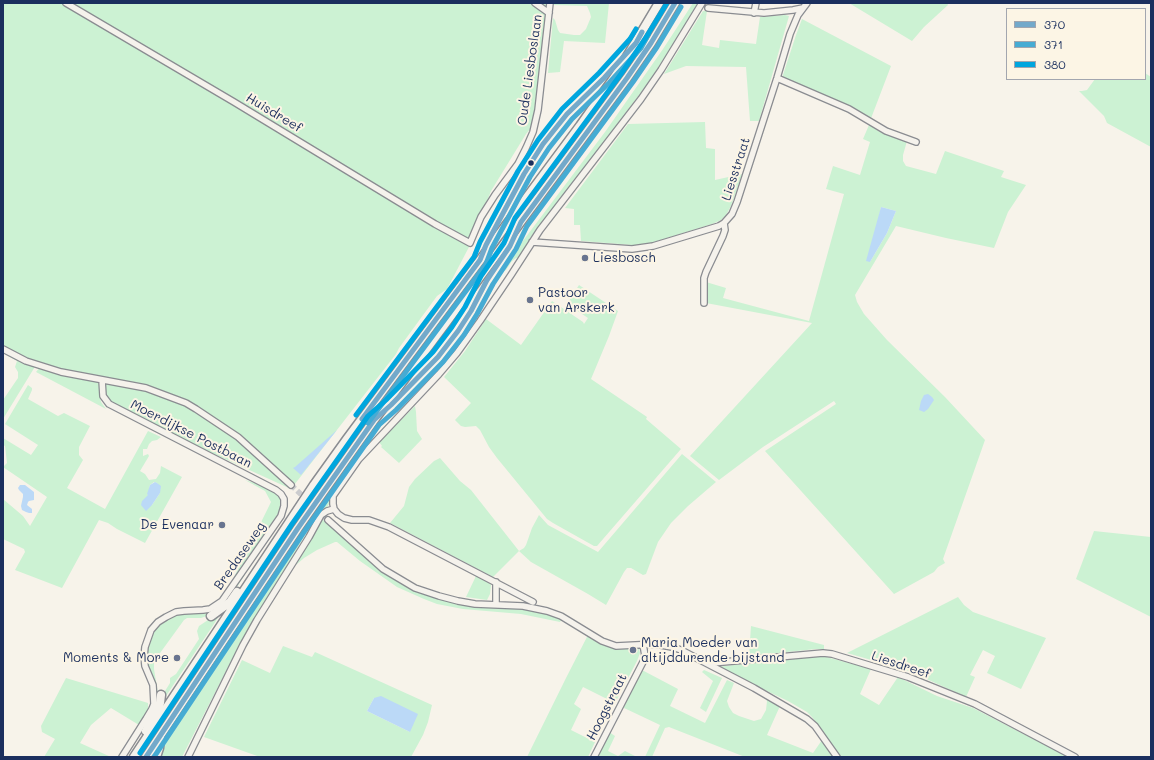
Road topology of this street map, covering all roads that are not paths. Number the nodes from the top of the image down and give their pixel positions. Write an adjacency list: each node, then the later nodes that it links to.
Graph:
1 (66, 3): 18 (street, Huisdreef)
2 (534, 3): 12 (street)
3 (550, 3): 12 (street, Oude Liesboslaan)
4 (659, 3): 26 (highway)
5 (675, 3): 34 (highway)
6 (702, 3): 17 (street)
7 (756, 3): 11 (street)
8 (805, 5): 10 (street); 13 (street, Liesstraat)
9 (708, 8): 11 (street)
10 (786, 11): 11 (street); 13 (street)
11 (754, 12)
12 (549, 13): 18 (street, Oude Liesboslaan)
13 (795, 22): 14 (street, Liesstraat)
14 (777, 78): 15 (street); 16 (street, Liesstraat)
15 (916, 142)
16 (724, 223): 17 (street); 19 (street)
17 (532, 242): 24 (street)
18 (470, 243)
19 (704, 303)
20 (3, 349): 21 (street, Moerdijkse Postbaan)
21 (102, 380): 22 (street, Moerdijkse Postbaan); 23 (street, Moerdijkse Postbaan)
22 (291, 485)
23 (284, 499): 35 (street, Bredaseweg)
24 (334, 509): 27 (street); 39 (street)
25 (328, 520): 29 (street)
26 (266, 558): 30 (highway); 36 (highway)
27 (496, 582): 28 (street); 29 (street)
28 (533, 602)
29 (496, 604): 31 (street)
30 (211, 616)
31 (643, 644): 32 (street); 40 (street, Hoogstraat)
32 (704, 662): 41 (street); 42 (street, Liesdreef)
33 (161, 695): 36 (highway)
34 (161, 735): 37 (highway); 38 (highway)
35 (122, 757)
36 (134, 757)
37 (146, 757)
38 (156, 757)
39 (188, 757)
40 (594, 757)
41 (837, 757)
42 (1075, 757)

